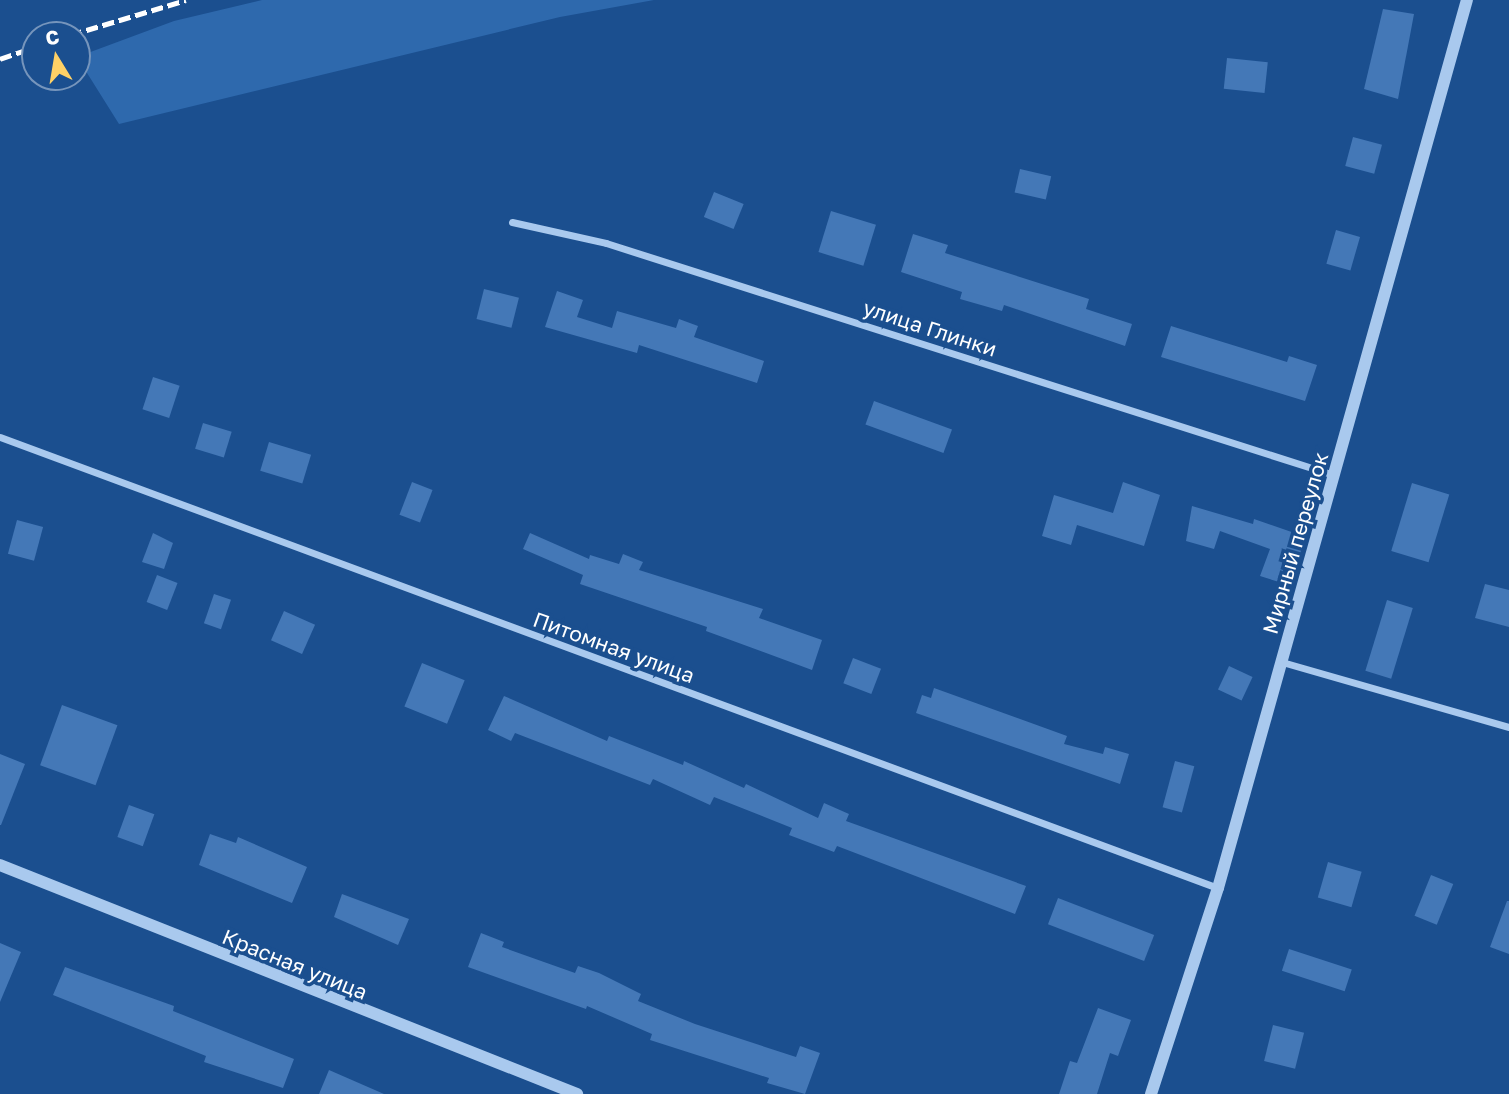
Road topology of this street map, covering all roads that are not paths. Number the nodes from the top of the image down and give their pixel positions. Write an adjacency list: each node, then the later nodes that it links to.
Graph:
1 (1467, 0): 4 (street, Мирный переулок)
2 (512, 222): 4 (street, улица Глинки)
3 (0, 438): 8 (street, Питомная улица)
4 (1335, 475): 5 (street, Мирный переулок)
5 (1282, 662): 6 (street); 8 (street, Мирный переулок)
6 (1509, 727)
7 (0, 866): 9 (street, Красная улица)
8 (1218, 888): 10 (street, Мирный переулок)
9 (577, 1094)
10 (1152, 1094)

